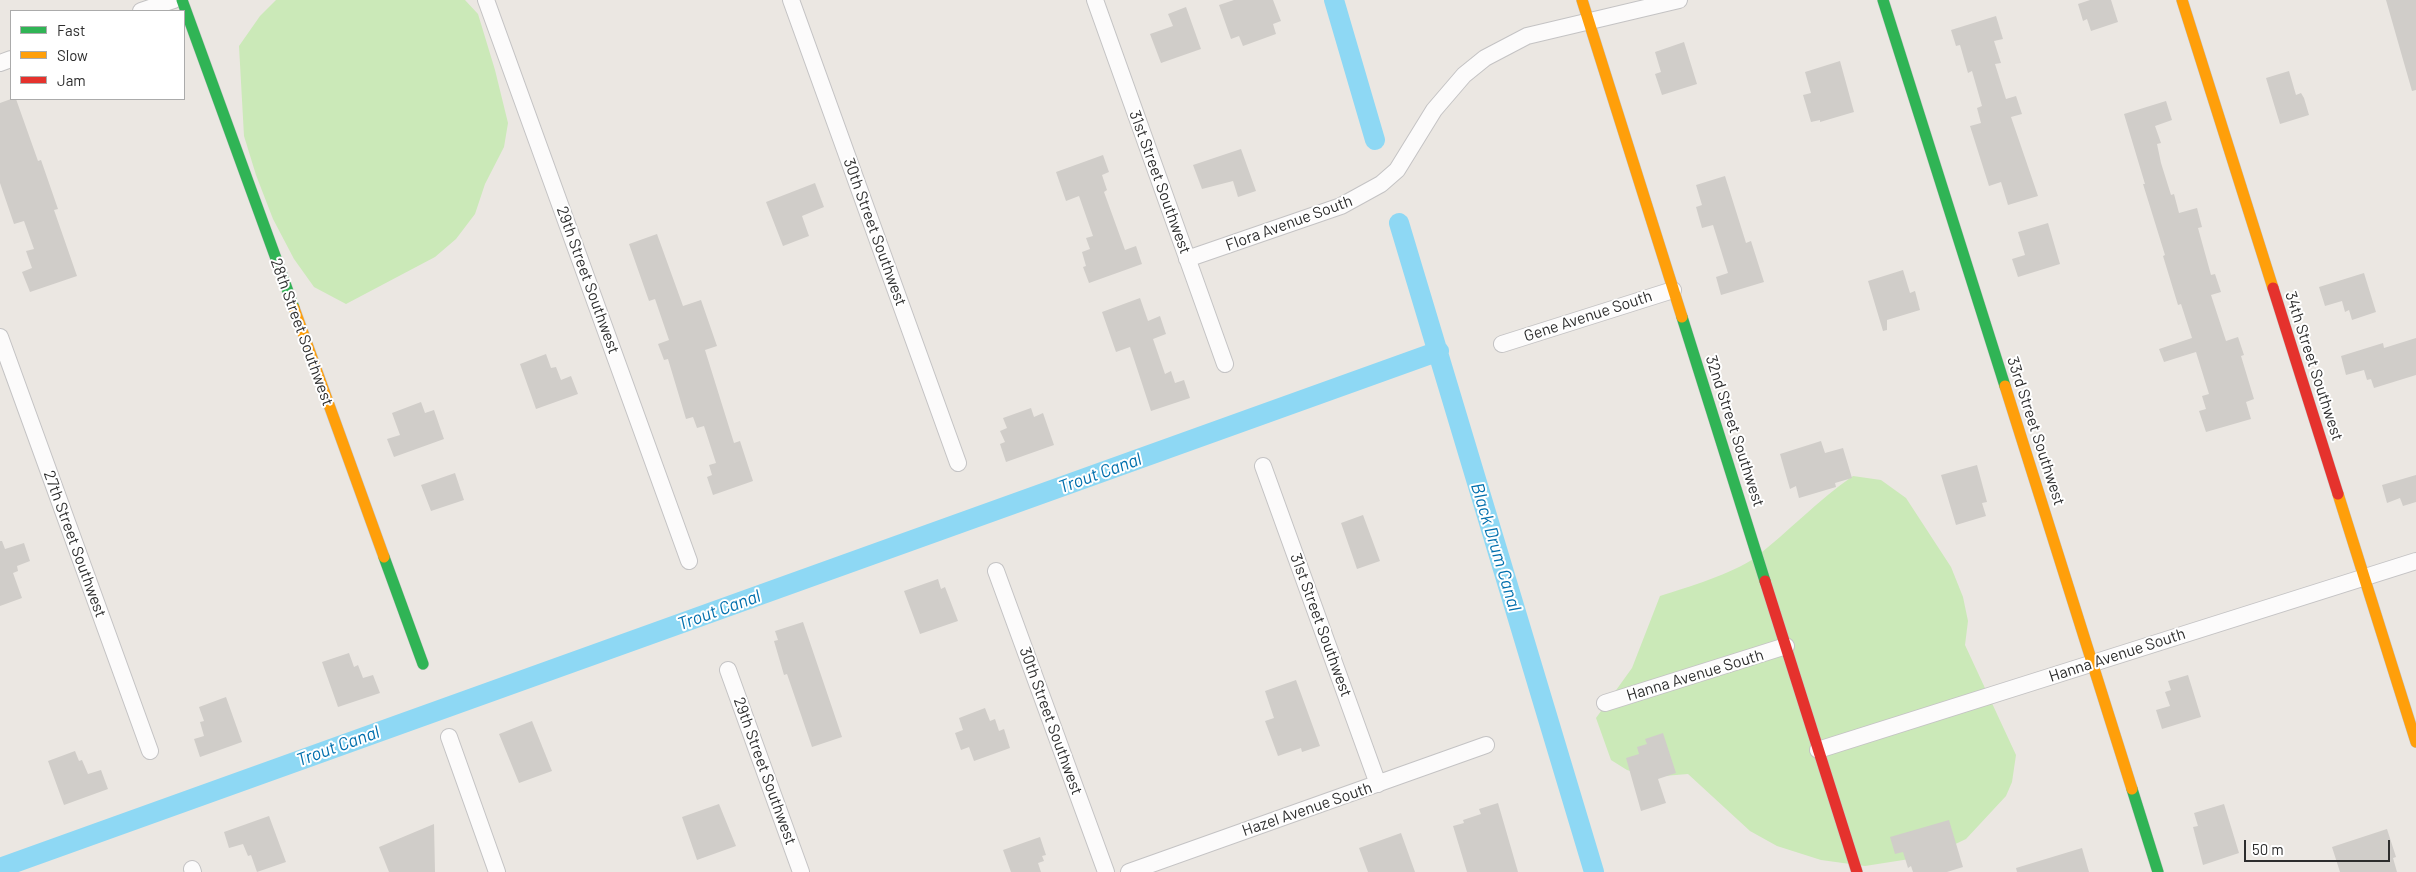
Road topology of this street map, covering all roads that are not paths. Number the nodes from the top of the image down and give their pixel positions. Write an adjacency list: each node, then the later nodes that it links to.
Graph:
1 (174, 0): 10 (street)
2 (182, 0): 25 (street, 28th Street Southwest)
3 (486, 0): 19 (street, 29th Street Southwest)
4 (791, 0): 17 (street, 30th Street Southwest)
5 (1095, 0): 12 (street, 31st Street Southwest)
6 (1582, 0): 11 (street, 32nd Street Southwest)
7 (1679, 0): 11 (street, Flora Avenue South)
8 (1882, 0): 24 (street, 33rd Street Southwest)
9 (2182, 0): 22 (street, 34th Street Southwest)
10 (144, 10)
11 (1588, 21): 12 (street, Flora Avenue South); 13 (street, 32nd Street Southwest)
12 (1187, 259): 16 (street, 31st Street Southwest)
13 (1673, 290): 15 (street, Gene Avenue South); 23 (street, 32nd Street Southwest)
14 (0, 338): 32 (street, 27th Street Southwest)
15 (1502, 344)
16 (1225, 364)
17 (958, 463)
18 (1263, 466): 33 (street, 31st Street Southwest)
19 (689, 561)
20 (2416, 561): 22 (street, Hanna Avenue South)
21 (996, 570): 36 (street, 30th Street Southwest)
22 (2364, 577): 24 (street, Hanna Avenue South); 29 (street, 34th Street Southwest)
23 (1786, 646): 27 (street, Hanna Avenue South); 31 (street, 32nd Street Southwest)
24 (2092, 663): 31 (street, Hanna Avenue South); 39 (street, 33rd Street Southwest)
25 (423, 664)
26 (728, 670): 35 (street, 29th Street Southwest)
27 (1605, 703)
28 (448, 737): 34 (street)
29 (2416, 742)
30 (1486, 745): 33 (street, Hazel Avenue South)
31 (1818, 750): 38 (street, 32nd Street Southwest)
32 (150, 751)
33 (1378, 784): 37 (street, Hazel Avenue South)
34 (497, 872)
35 (801, 872)
36 (1106, 872)
37 (1129, 872)
38 (1857, 872)
39 (2158, 872)

